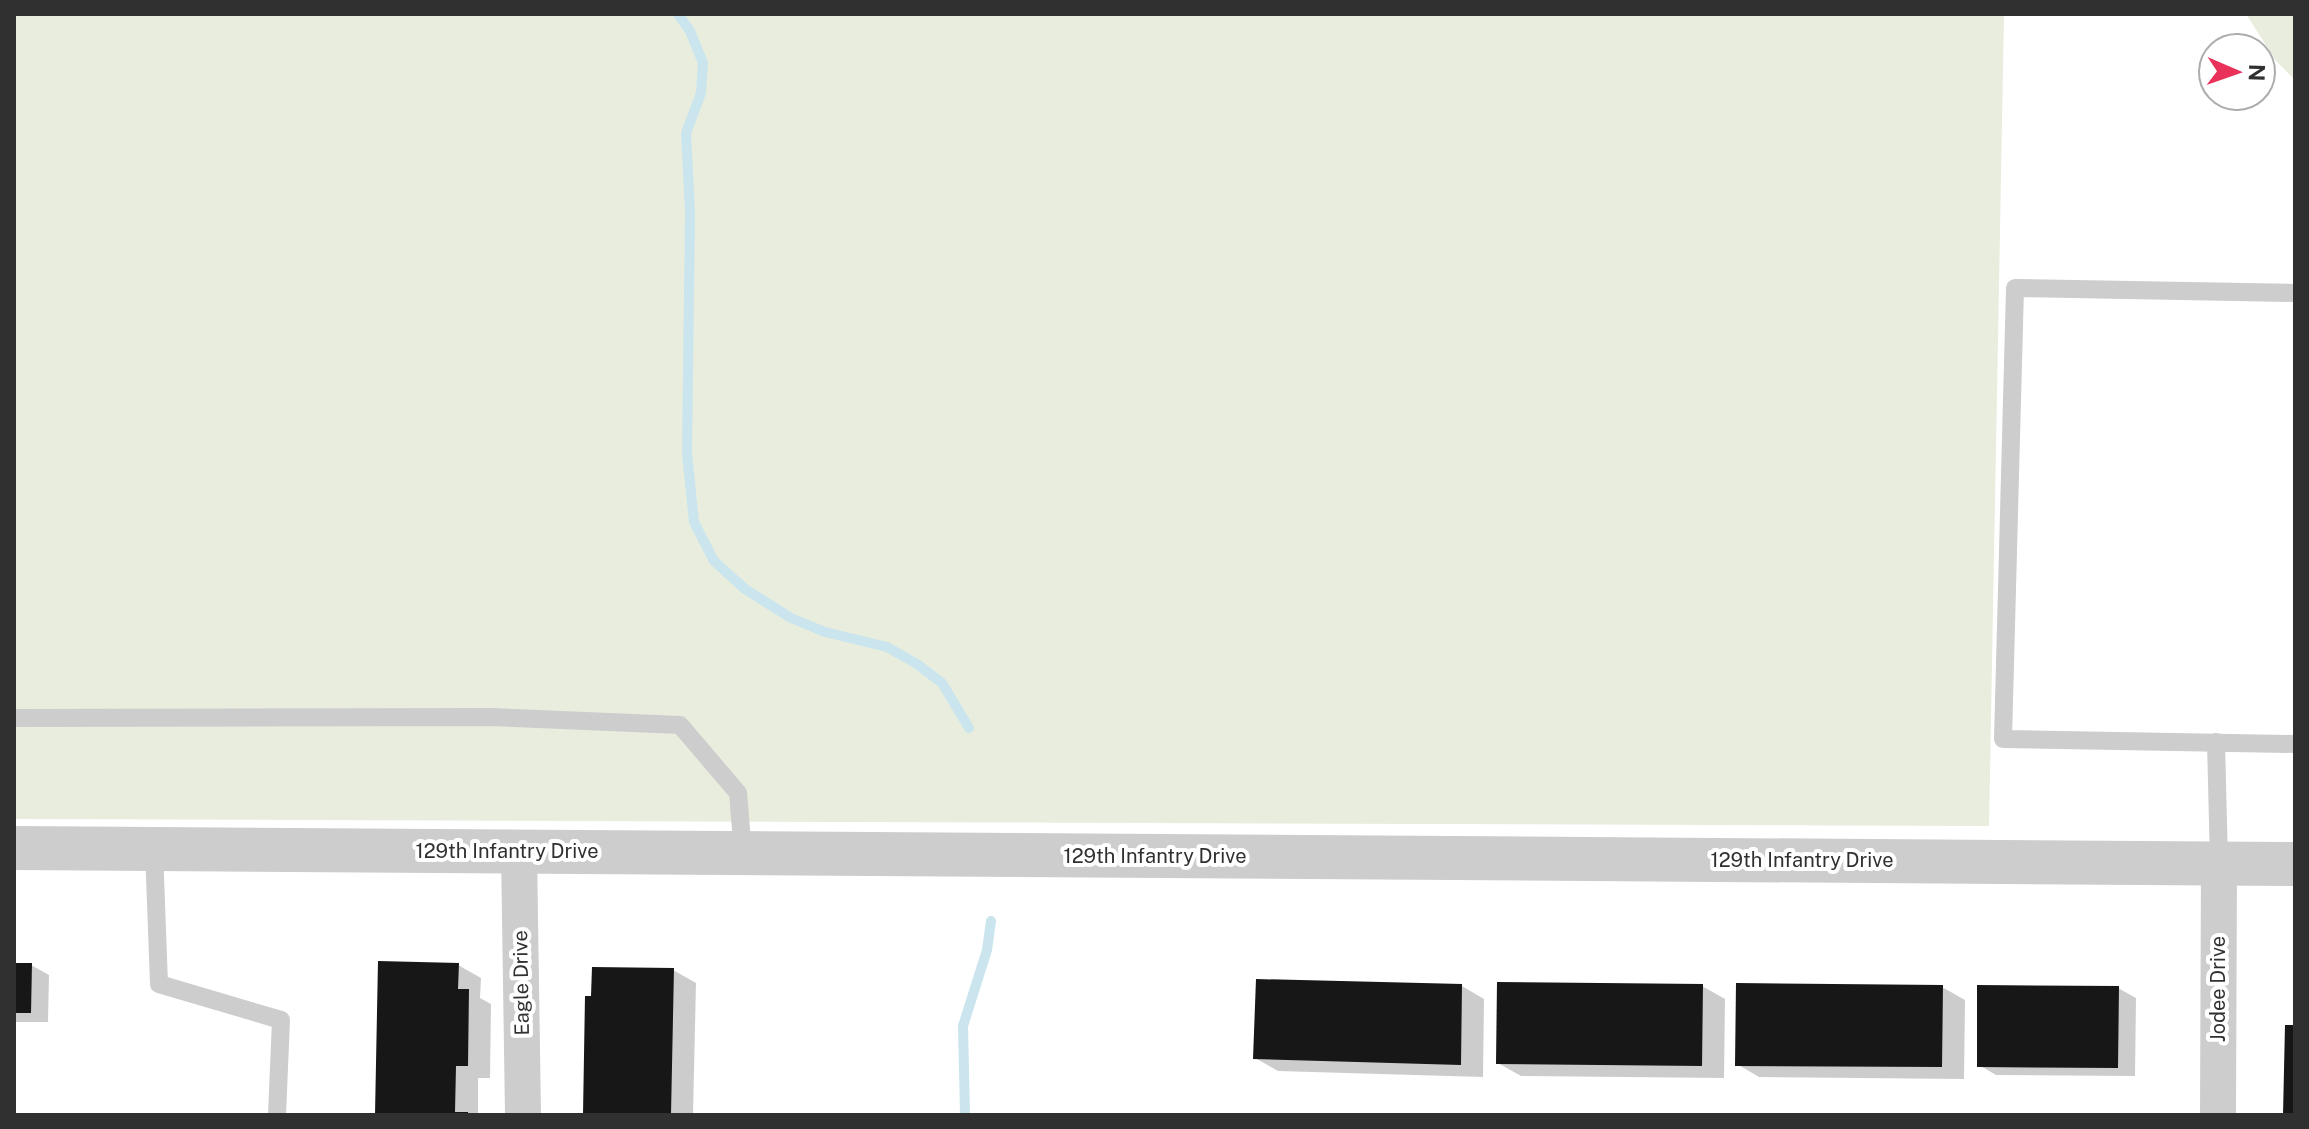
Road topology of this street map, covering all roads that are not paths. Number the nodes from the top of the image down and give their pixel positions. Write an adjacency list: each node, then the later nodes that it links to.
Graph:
1 (2295, 293): 3 (lane)
2 (14, 718): 8 (lane)
3 (2216, 742): 4 (lane); 9 (lane)
4 (2295, 744)
5 (14, 848): 6 (street, 129th Infantry Drive)
6 (154, 849): 7 (street, 129th Infantry Drive); 11 (lane)
7 (519, 851): 8 (street, 129th Infantry Drive); 12 (street, Eagle Drive)
8 (743, 853): 9 (street, 129th Infantry Drive)
9 (2219, 863): 10 (street, 129th Infantry Drive); 13 (street, Jodee Drive)
10 (2295, 864)
11 (277, 1115)
12 (523, 1115)
13 (2218, 1115)

